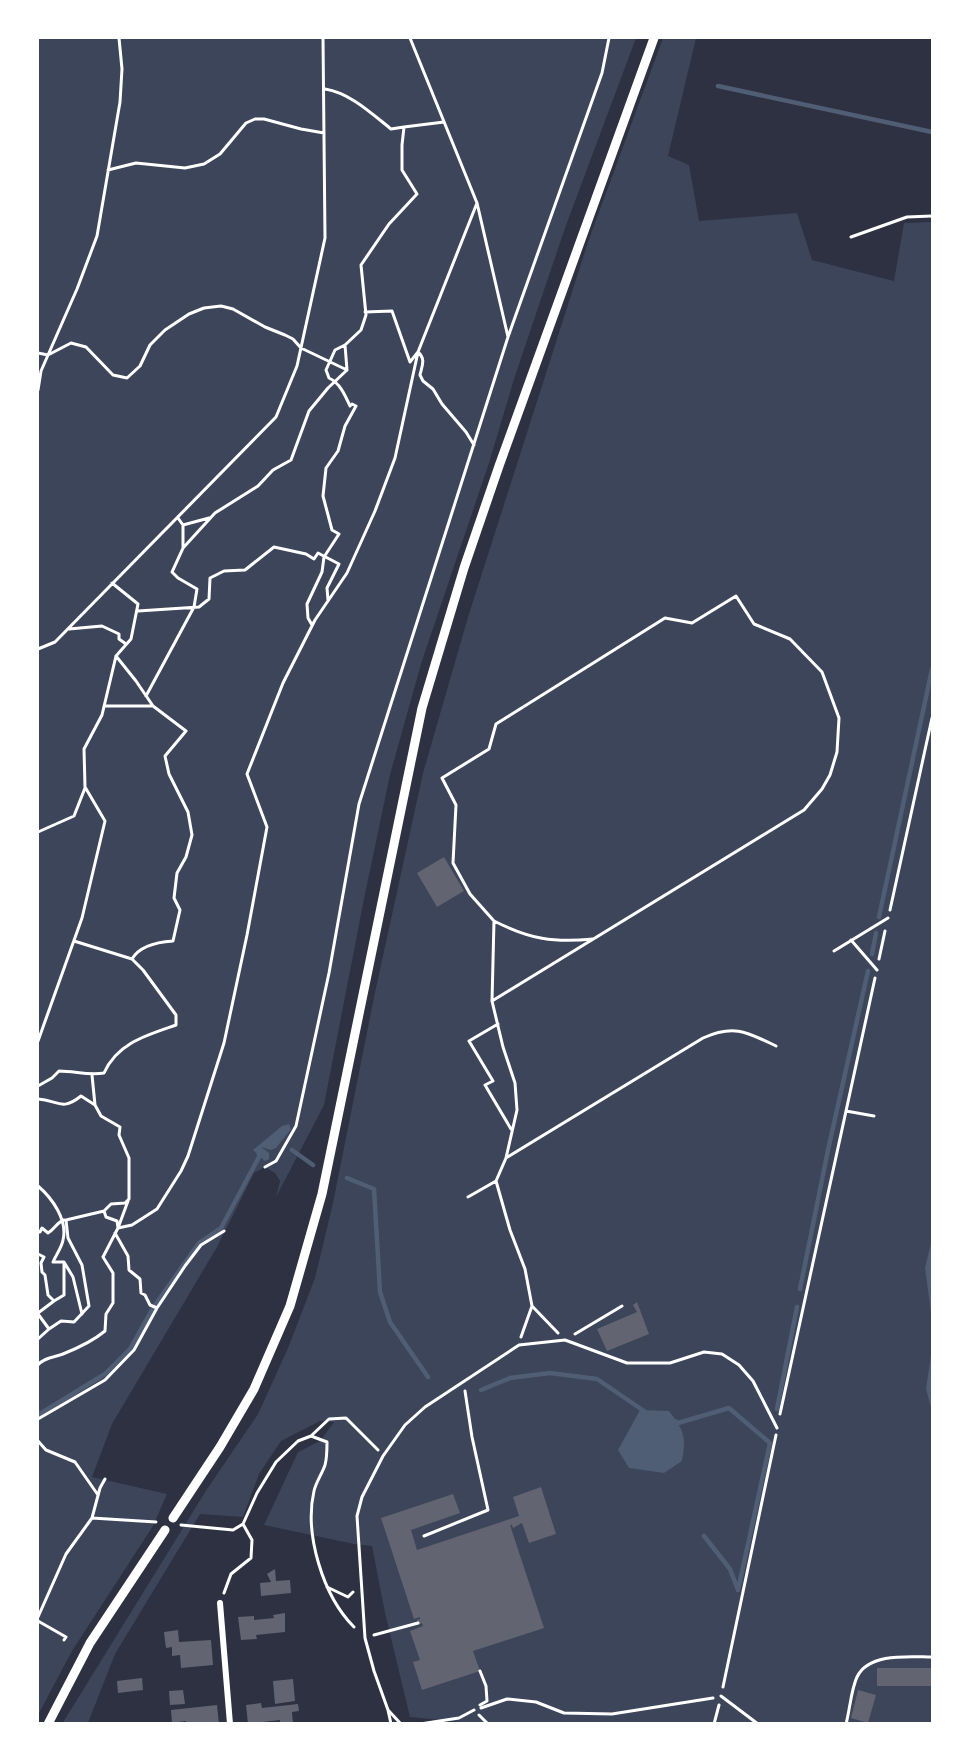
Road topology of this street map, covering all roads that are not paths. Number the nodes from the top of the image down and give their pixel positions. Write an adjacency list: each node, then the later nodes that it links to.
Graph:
1 (654, 38): 9 (main road)
2 (933, 216): 3 (lane)
3 (851, 237)
4 (888, 918): 5 (lane)
5 (851, 940): 6 (lane); 7 (lane)
6 (834, 951)
7 (877, 970)
8 (777, 1428): 13 (lane)
9 (173, 1518)
10 (165, 1530): 15 (main road)
11 (220, 1603): 16 (street)
12 (721, 1696): 20 (lane)
13 (388, 1710): 17 (lane); 18 (lane)
14 (474, 1710): 19 (lane)
15 (48, 1724)
16 (230, 1724)
17 (391, 1724)
18 (401, 1724)
19 (420, 1724)
20 (758, 1724)

